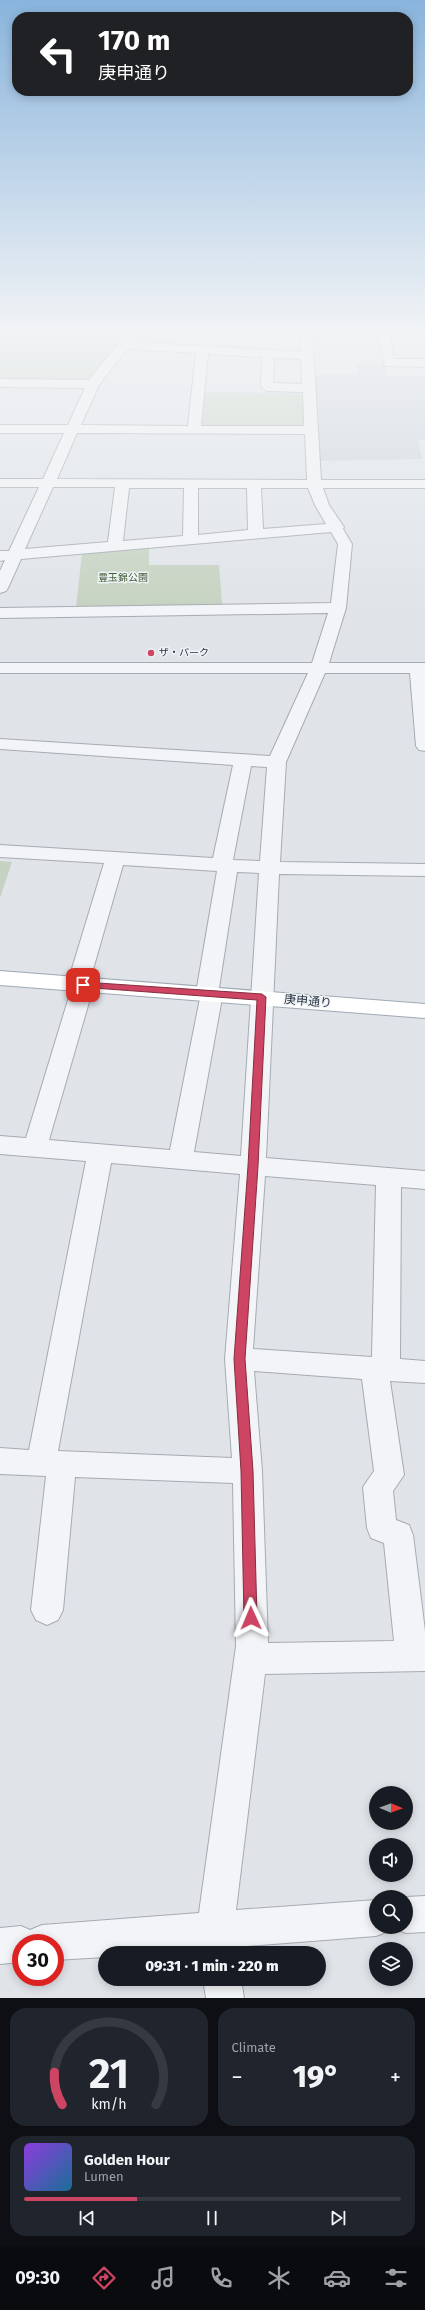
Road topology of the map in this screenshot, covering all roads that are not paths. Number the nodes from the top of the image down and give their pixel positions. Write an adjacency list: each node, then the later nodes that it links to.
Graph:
1 (75, 425): 5 (street)
2 (194, 425): 6 (street)
3 (311, 425): 7 (street)
4 (0, 429): 5 (street)
5 (73, 429): 6 (street); 9 (street)
6 (194, 430): 7 (street)
7 (311, 430): 13 (street)
8 (0, 483): 9 (street)
9 (48, 483): 10 (street); 19 (street)
10 (122, 484): 11 (street); 18 (street)
11 (191, 484): 12 (street); 17 (street)
12 (254, 484): 13 (street); 16 (street)
13 (314, 484): 14 (street); 15 (street)
14 (425, 484)
15 (337, 527): 16 (street); 21 (street)
16 (256, 534): 17 (street)
17 (190, 540): 18 (street)
18 (115, 547): 19 (street)
19 (8, 556): 20 (street)
20 (0, 588)
21 (338, 608): 22 (street); 23 (street)
22 (0, 613)
23 (319, 667): 24 (street); 25 (street); 29 (street)
24 (0, 668)
25 (421, 668): 27 (street)
26 (0, 744): 28 (street)
27 (425, 746)
28 (244, 760): 29 (street); 32 (street)
29 (277, 762): 33 (street)
30 (0, 851): 31 (street)
31 (115, 859): 32 (street); 36 (street)
32 (225, 865): 33 (street); 37 (street)
33 (270, 868): 34 (street); 38 (street)
34 (425, 870)
35 (0, 978): 36 (main road, 庚申通り)
36 (81, 985): 37 (main road, 庚申通り); 41 (street)
37 (210, 993): 38 (main road, 庚申通り); 43 (street)
38 (262, 997): 39 (main road, 庚申通り); 44 (street)
39 (425, 1011)
40 (0, 1145): 41 (street)
41 (35, 1148): 42 (street)
42 (100, 1154): 43 (street); 51 (street)
43 (181, 1159): 44 (street)
44 (253, 1166): 45 (street); 47 (street)
45 (389, 1178): 46 (street); 48 (street)
46 (425, 1180)
47 (239, 1359): 48 (street); 52 (street)
48 (380, 1368): 49 (street); 54 (street)
49 (425, 1372)
50 (0, 1461): 51 (street)
51 (52, 1463): 52 (street); 53 (street)
52 (247, 1471): 55 (street)
53 (47, 1610)
54 (418, 1656): 55 (street)
55 (250, 1659): 59 (street)
56 (425, 1914): 57 (street)
57 (413, 1915)
58 (369, 1919): 59 (street)
59 (216, 1942): 60 (street)
60 (64, 1943)
61 (12, 1945): 62 (street)
62 (0, 1946)
63 (223, 1986): 64 (street)
64 (225, 1998)

